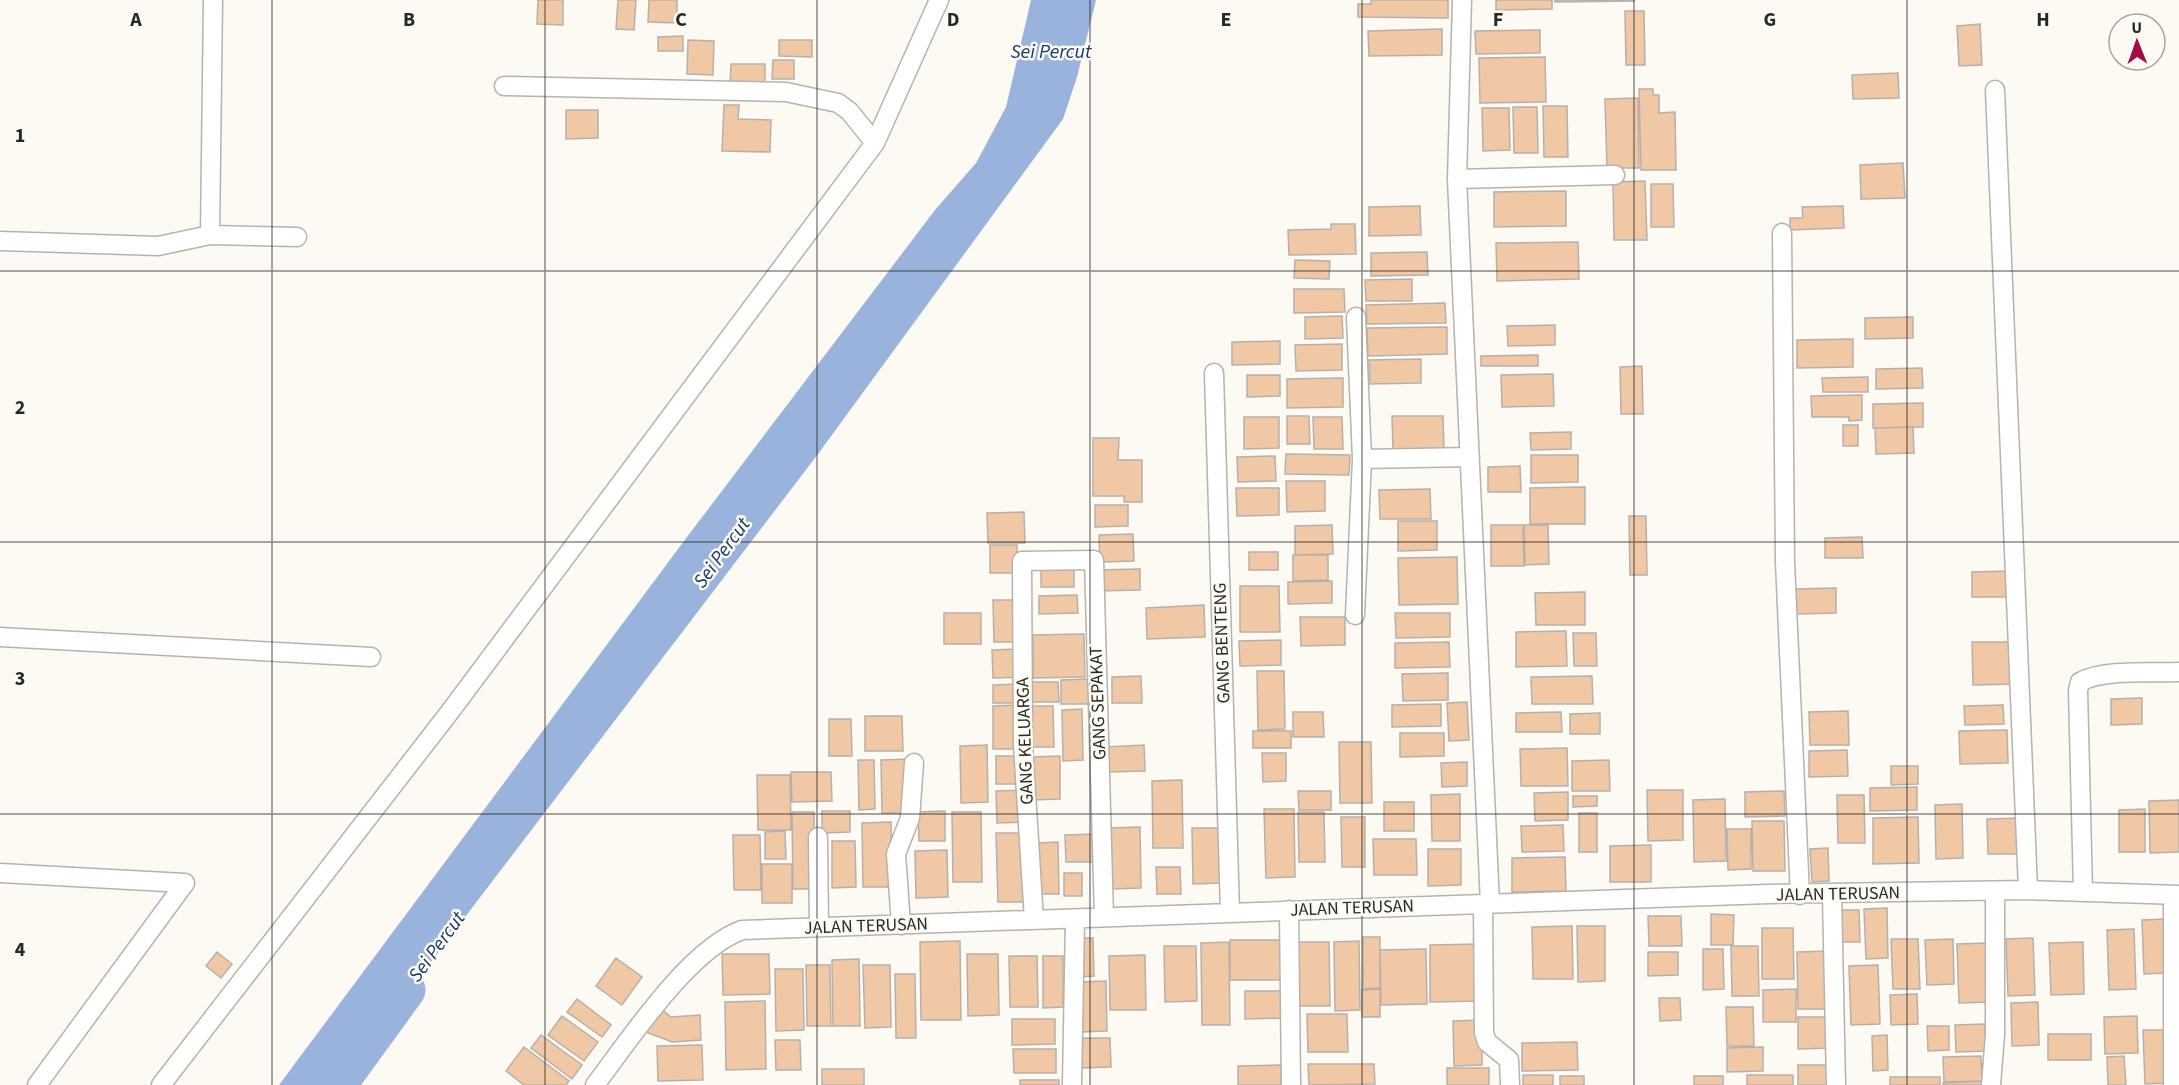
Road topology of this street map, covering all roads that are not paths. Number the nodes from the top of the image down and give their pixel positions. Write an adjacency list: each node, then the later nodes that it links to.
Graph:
1 (213, 0): 10 (street)
2 (939, 0): 6 (street)
3 (1462, 0): 8 (street)
4 (504, 86): 6 (street)
5 (1995, 90): 25 (street)
6 (875, 143): 40 (street)
7 (1615, 175): 8 (street)
8 (1457, 179): 15 (street)
9 (1782, 233): 29 (street)
10 (210, 235): 11 (street); 12 (street)
11 (297, 237)
12 (0, 241)
13 (1356, 317): 16 (street)
14 (1214, 374): 33 (street, GANG BENTENG)
15 (1470, 457): 16 (street); 31 (street)
16 (1362, 459): 18 (street)
17 (1022, 561): 34 (street, GANG SEPAKAT); 36 (street, GANG KELUARGA)
18 (1355, 615)
19 (0, 637): 20 (street)
20 (371, 657)
21 (2179, 672): 27 (street)
22 (914, 763): 37 (street)
23 (818, 837): 38 (street)
24 (0, 873): 39 (street)
25 (2028, 890): 26 (street, JALAN TERUSAN); 27 (street, JALAN TERUSAN)
26 (1995, 892): 28 (street, JALAN TERUSAN); 46 (street)
27 (2083, 892): 30 (street, JALAN TERUSAN)
28 (1832, 894): 29 (street, JALAN TERUSAN); 45 (street)
29 (1800, 895): 31 (street, JALAN TERUSAN)
30 (2176, 895): 47 (street)
31 (1486, 904): 32 (street, JALAN TERUSAN); 44 (street)
32 (1289, 910): 33 (street, JALAN TERUSAN); 43 (street)
33 (1230, 912): 34 (street, JALAN TERUSAN)
34 (1104, 917): 35 (street, JALAN TERUSAN)
35 (1075, 919): 36 (street, JALAN TERUSAN); 42 (street)
36 (1034, 920): 37 (street, JALAN TERUSAN)
37 (901, 925): 38 (street, JALAN TERUSAN)
38 (819, 927): 41 (street, JALAN TERUSAN)
39 (37, 1085)
40 (161, 1085)
41 (595, 1085)
42 (1072, 1085)
43 (1291, 1085)
44 (1510, 1085)
45 (1836, 1085)
46 (1991, 1085)
47 (2173, 1085)

